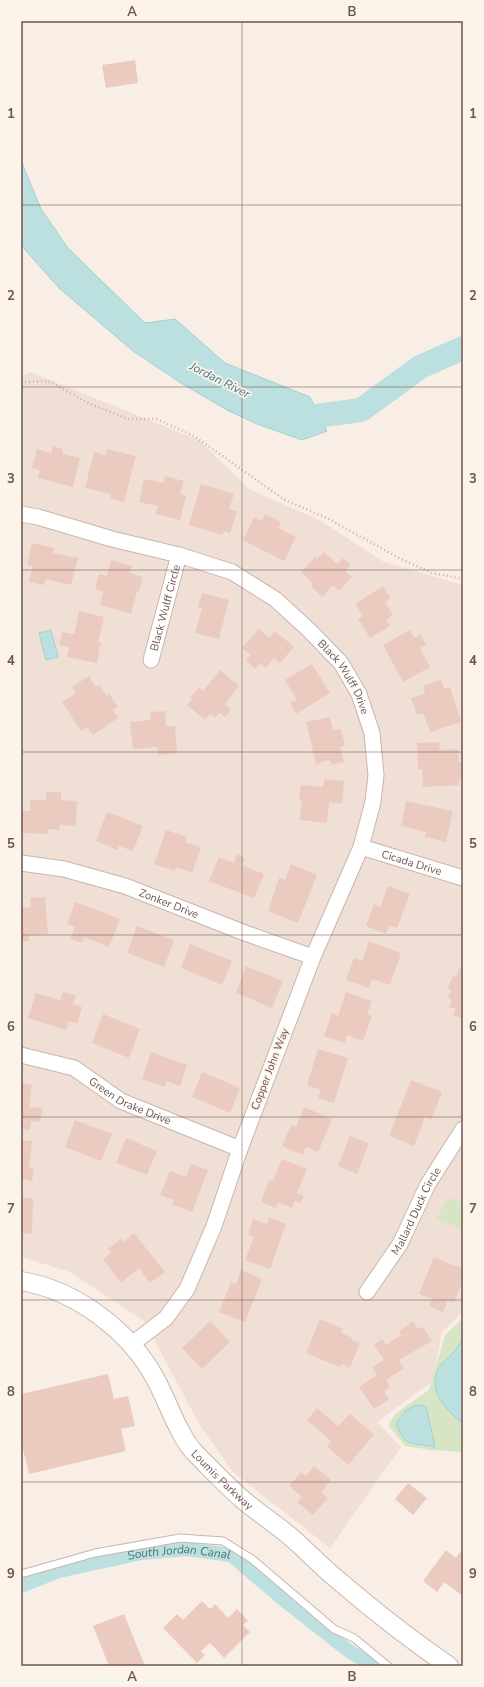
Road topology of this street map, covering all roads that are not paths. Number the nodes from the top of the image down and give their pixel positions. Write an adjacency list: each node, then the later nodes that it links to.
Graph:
1 (21, 514): 2 (street)
2 (180, 555): 3 (street, Black Wulff Circle); 4 (street, Black Wulff Drive)
3 (151, 660)
4 (376, 775): 5 (street, Copper John Way)
5 (361, 847): 7 (street, Cicada Drive); 8 (street, Copper John Way)
6 (21, 863): 8 (street, Zonker Drive)
7 (463, 878)
8 (313, 956): 11 (street, Copper John Way)
9 (21, 1055): 11 (street, Green Drake Drive)
10 (463, 1129): 13 (street, Mallard Duck Circle)
11 (240, 1149): 14 (street, Copper John Way)
12 (21, 1281): 14 (street, Loumis Parkway)
13 (367, 1292)
14 (132, 1344): 17 (street, Loumis Parkway)
15 (21, 1574): 16 (lane)
16 (388, 1666)
17 (449, 1666)

